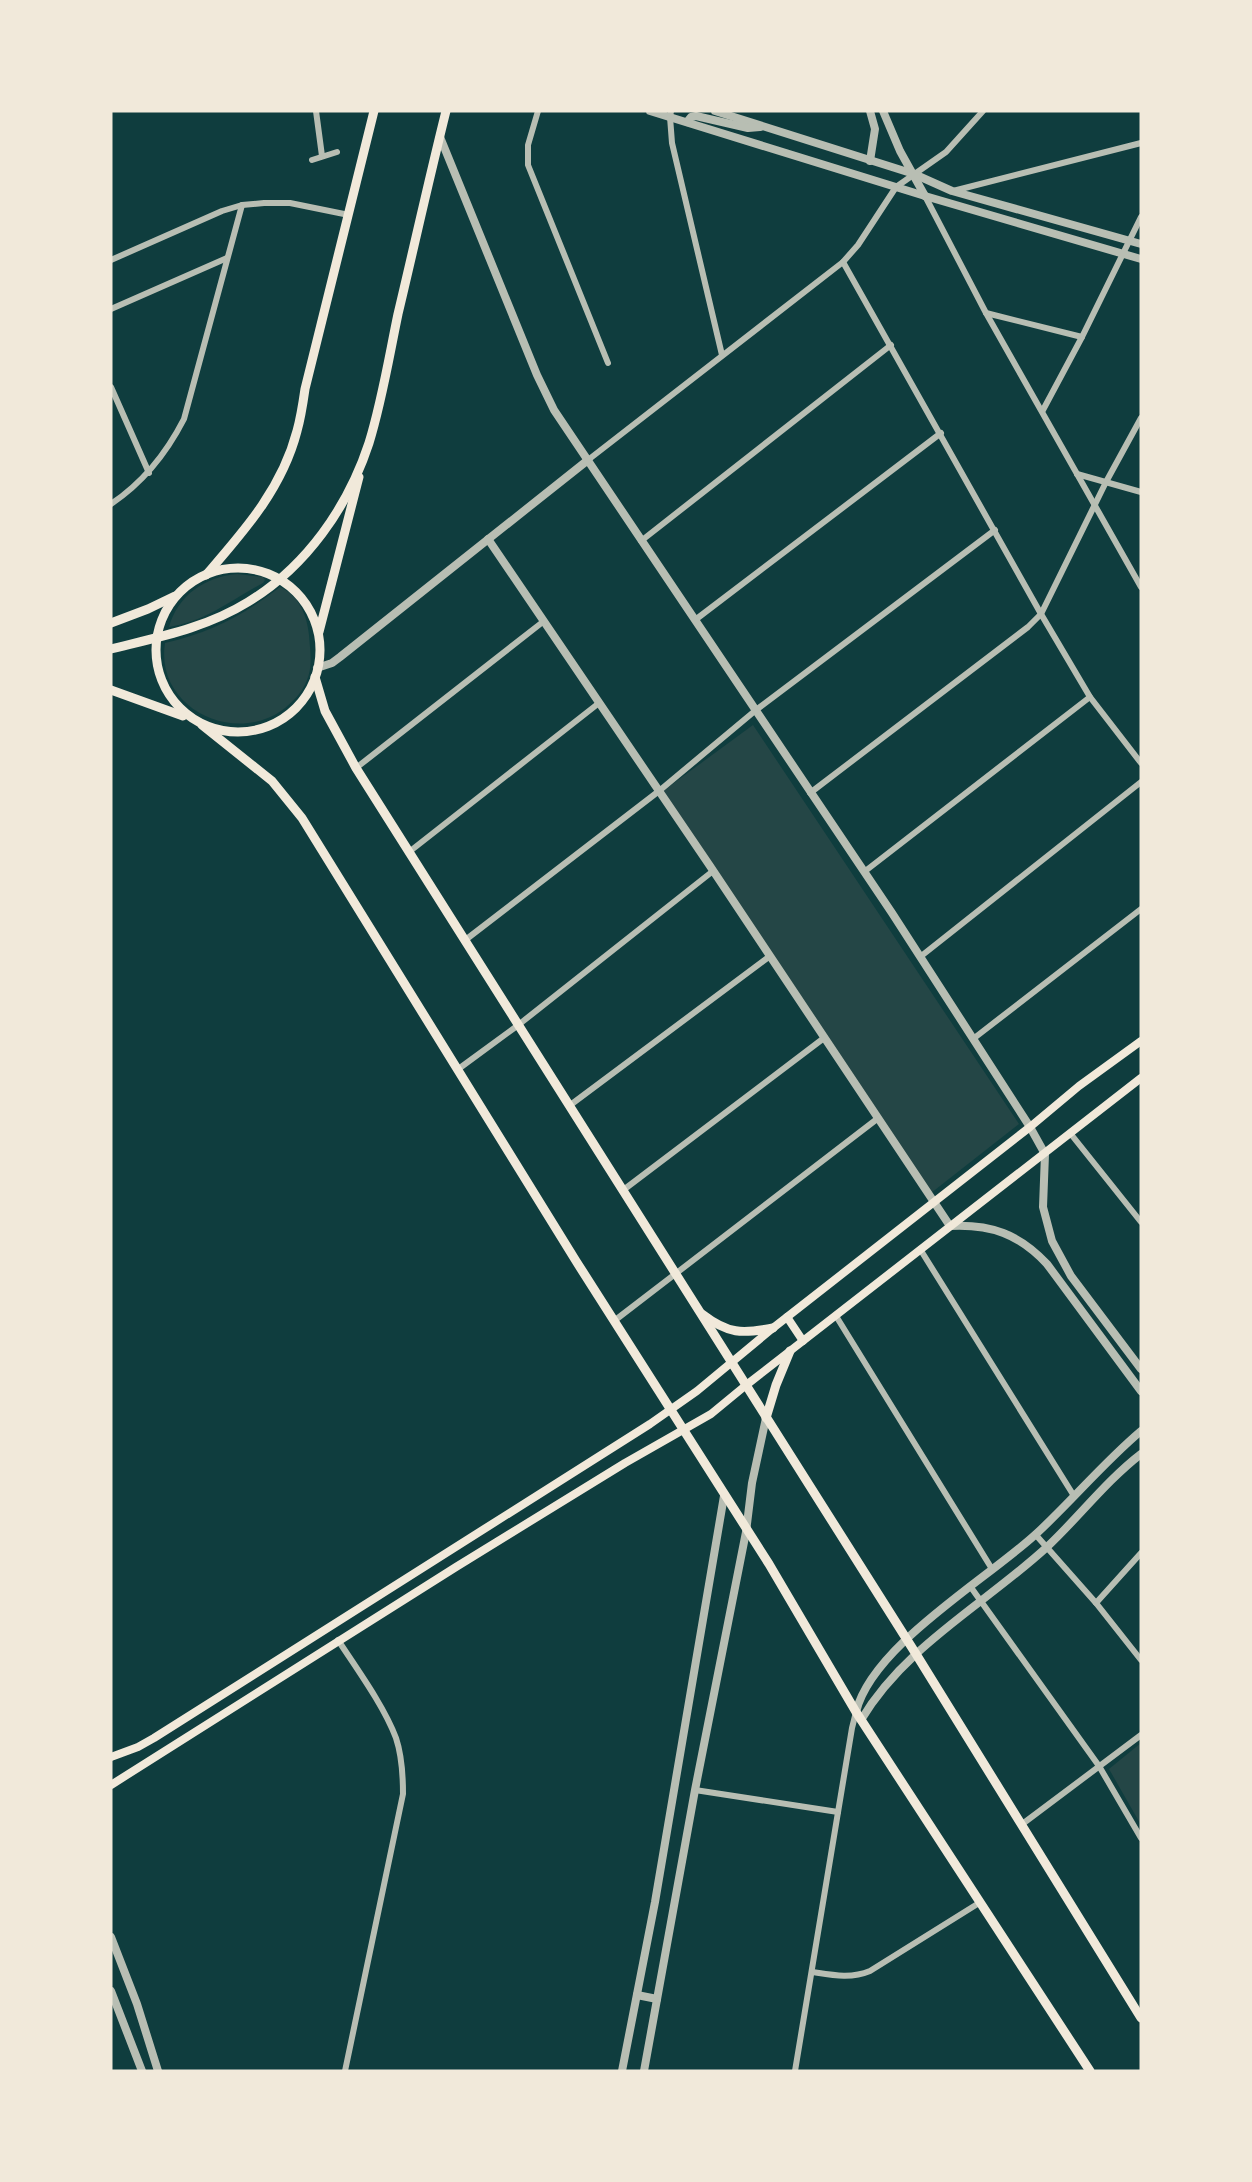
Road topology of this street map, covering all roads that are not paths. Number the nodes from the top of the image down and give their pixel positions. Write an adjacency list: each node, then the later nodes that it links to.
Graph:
1 (316, 111): 16 (street)
2 (374, 111): 24 (main road)
3 (446, 111): 13 (main road)
4 (538, 111): 38 (street)
5 (650, 111): 10 (street)
6 (715, 111): 12 (street)
7 (870, 111): 18 (street)
8 (883, 111): 19 (street)
9 (983, 111): 19 (street)
10 (671, 114): 11 (street); 37 (street)
11 (687, 122): 12 (street); 20 (street)
12 (765, 127): 18 (street)
13 (440, 137): 43 (main road); 44 (street)
14 (1141, 143): 21 (street)
15 (338, 152): 16 (street)
16 (322, 156): 17 (street)
17 (312, 160)
18 (870, 161): 19 (street)
19 (914, 174): 20 (street); 21 (street); 22 (street)
20 (896, 187): 22 (street); 32 (street)
21 (952, 191): 26 (street)
22 (925, 196): 28 (street); 34 (street)
23 (242, 205): 24 (street); 29 (street); 31 (street)
24 (349, 215): 54 (main road)
25 (1141, 217): 26 (street)
26 (1129, 240): 27 (street); 28 (street)
27 (1141, 244)
28 (1122, 252): 30 (street); 35 (street)
29 (227, 258): 33 (street); 45 (street)
30 (1141, 259)
31 (111, 260)
32 (843, 262): 36 (street); 37 (street)
33 (111, 309)
34 (986, 313): 35 (street); 40 (street)
35 (1082, 338): 40 (street)
36 (891, 345): 42 (street); 53 (street)
37 (722, 355): 44 (street)
38 (608, 363)
39 (111, 387): 45 (street)
40 (1042, 410): 46 (street)
41 (1141, 418): 47 (street)
42 (941, 433): 51 (street); 59 (street)
43 (368, 443): 55 (main road); 62 (main road)
44 (588, 460): 52 (street); 53 (street)
45 (149, 473): 49 (street)
46 (1077, 474): 47 (street); 50 (street)
47 (1106, 482): 48 (street); 50 (street)
48 (1141, 492)
49 (111, 504)
50 (1095, 506): 56 (street); 58 (street)
51 (995, 530): 58 (street); 69 (street)
52 (488, 539): 60 (street); 65 (street)
53 (641, 541): 59 (street)
54 (203, 578): 55 (main road); 57 (main road)
55 (281, 578): 62 (main road); 63 (main road)
56 (1141, 587)
57 (182, 592): 61 (main road); 63 (main road)
58 (1041, 614): 67 (street); 75 (street)
59 (695, 620): 69 (street)
60 (544, 621): 68 (street); 72 (street)
61 (111, 623)
62 (318, 637): 65 (main road)
63 (156, 638): 64 (main road); 70 (main road)
64 (111, 649)
65 (316, 673): 70 (main road); 72 (main road)
66 (111, 690): 70 (main road)
67 (1090, 697): 71 (street); 78 (street)
68 (599, 703): 74 (street); 76 (street)
69 (756, 710): 74 (street); 75 (street)
70 (198, 723): 87 (main road)
71 (1141, 763)
72 (356, 768): 76 (main road)
73 (1141, 782): 82 (street)
74 (659, 791): 77 (street); 80 (street)
75 (810, 793): 78 (street)
76 (409, 852): 80 (main road)
77 (713, 871): 81 (street); 83 (street)
78 (864, 872): 82 (street)
79 (1141, 909): 85 (street)
80 (464, 941): 83 (main road)
81 (770, 956): 84 (street); 89 (street)
82 (920, 957): 85 (street)
83 (517, 1026): 87 (street); 89 (main road)
84 (824, 1038): 90 (street); 94 (street)
85 (973, 1039): 91 (street)
86 (1141, 1041): 91 (main road)
87 (457, 1070): 103 (main road)
88 (1141, 1078): 92 (main road)
89 (569, 1106): 94 (main road)
90 (878, 1119): 95 (street); 99 (street)
91 (1030, 1127): 93 (street); 95 (main road)
92 (1070, 1133): 93 (main road); 96 (street)
93 (1045, 1154): 97 (main road); 108 (street)
94 (622, 1191): 99 (main road)
95 (934, 1201): 97 (street); 102 (main road)
96 (1141, 1222)
97 (950, 1226): 98 (main road); 110 (street)
98 (920, 1249): 101 (main road); 117 (street)
99 (676, 1276): 100 (main road); 103 (street)
100 (696, 1309): 104 (main road); 107 (main road)
101 (836, 1316): 105 (main road); 124 (street)
102 (787, 1317): 104 (main road); 105 (main road)
103 (615, 1322): 111 (main road)
104 (773, 1328): 107 (main road)
105 (803, 1341): 106 (main road)
106 (790, 1351): 109 (main road); 112 (main road)
107 (732, 1364): 109 (main road); 111 (main road)
108 (1141, 1369)
109 (745, 1386): 112 (main road); 113 (main road)
110 (1141, 1391)
111 (670, 1410): 113 (main road); 121 (main road)
112 (766, 1418): 118 (street); 129 (main road)
113 (683, 1431): 116 (main road); 123 (main road)
114 (1141, 1431): 117 (street)
115 (1141, 1454): 120 (street)
116 (724, 1496): 118 (main road); 147 (street)
117 (1074, 1496): 119 (street)
118 (746, 1532): 134 (main road); 139 (street)
119 (1035, 1534): 120 (street); 124 (street)
120 (1046, 1547): 126 (street); 127 (street)
121 (449, 1553): 123 (main road); 136 (main road)
122 (1141, 1553): 127 (street)
123 (456, 1567): 128 (main road)
124 (992, 1569): 125 (street)
125 (970, 1586): 126 (street); 129 (street)
126 (981, 1601): 131 (street); 137 (street)
127 (1096, 1603): 132 (street)
128 (338, 1640): 138 (main road); 152 (street)
129 (906, 1640): 130 (street); 131 (main road)
130 (893, 1652): 133 (street); 134 (street)
131 (916, 1654): 133 (street); 141 (main road)
132 (1141, 1660)
133 (904, 1664): 134 (street)
134 (859, 1716): 140 (street); 143 (main road)
135 (1141, 1735): 137 (street)
136 (111, 1757)
137 (1100, 1766): 141 (street); 142 (street)
138 (111, 1785)
139 (695, 1790): 140 (street); 148 (street)
140 (838, 1812): 145 (street)
141 (1020, 1826): 149 (main road)
142 (1141, 1838)
143 (979, 1903): 145 (street); 156 (main road)
144 (111, 1937): 151 (street)
145 (812, 1972): 155 (street)
146 (111, 1991): 150 (street)
147 (637, 1995): 148 (street); 153 (street)
148 (657, 1999): 154 (street)
149 (1141, 2018)
150 (142, 2071)
151 (158, 2071)
152 (345, 2071)
153 (622, 2071)
154 (644, 2071)
155 (795, 2071)
156 (1090, 2071)

